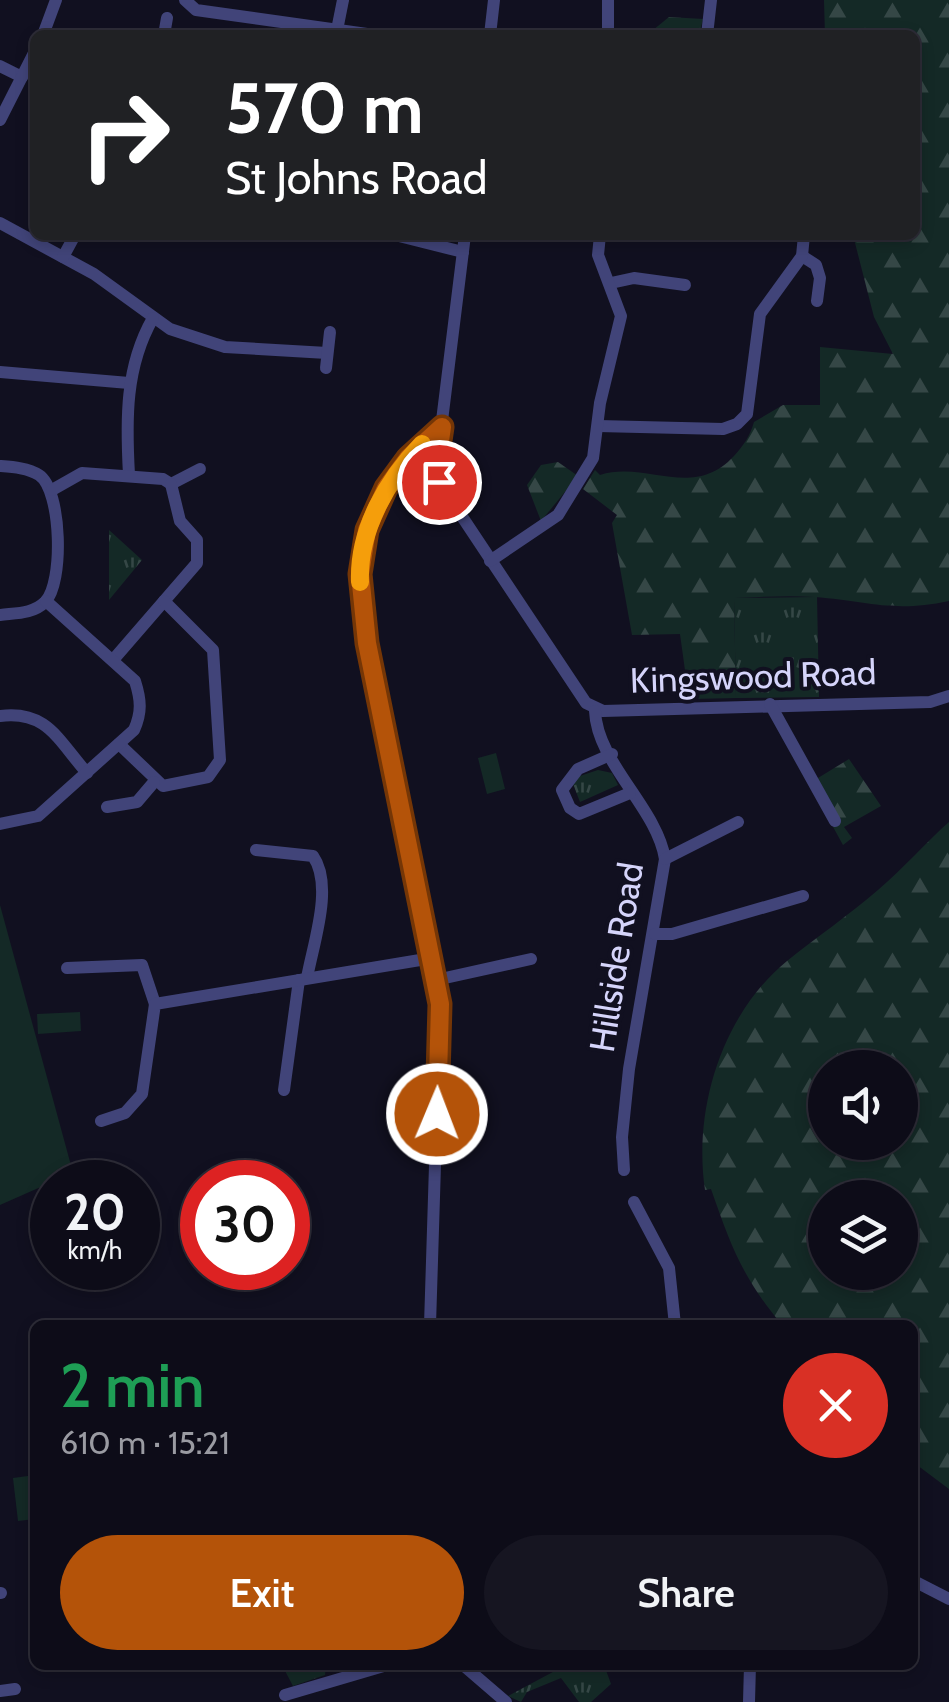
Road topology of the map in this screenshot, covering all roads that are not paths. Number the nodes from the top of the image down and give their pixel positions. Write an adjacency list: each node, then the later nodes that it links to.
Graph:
1 (56, 0): 8 (street)
2 (184, 0): 10 (street)
3 (342, 0): 11 (street)
4 (494, 0): 12 (street)
5 (608, 0): 13 (street)
6 (712, 0): 14 (street)
7 (167, 18): 9 (street)
8 (45, 30)
9 (165, 30)
10 (297, 30): 11 (street)
11 (337, 30)
12 (491, 30)
13 (608, 30)
14 (708, 30)
15 (30, 61): 17 (street)
16 (0, 66): 17 (street)
17 (22, 77): 18 (street)
18 (0, 120)
19 (0, 223): 20 (street)
20 (30, 239)
21 (32, 240): 29 (street)
22 (72, 240): 29 (street)
23 (415, 240): 27 (street)
24 (464, 240): 27 (street)
25 (600, 240): 30 (street)
26 (804, 240): 28 (street)
27 (463, 252): 38 (street)
28 (802, 256): 32 (street); 37 (street)
29 (63, 257): 33 (street)
30 (611, 283): 31 (street); 37 (street)
31 (685, 285)
32 (817, 300)
33 (153, 318): 34 (street); 36 (street)
34 (330, 332)
35 (0, 372): 36 (street)
36 (129, 382): 41 (street)
37 (598, 426): 44 (street)
38 (442, 427): 44 (street, Kingswood Road); 66 (street)
39 (0, 466): 43 (street)
40 (200, 469): 42 (street)
41 (129, 475): 42 (street); 43 (street)
42 (171, 484): 46 (street)
43 (52, 490): 45 (street)
44 (490, 561): 51 (street, Kingswood Road)
45 (46, 601): 47 (street); 48 (street)
46 (164, 601): 48 (street); 56 (street)
47 (0, 615)
48 (113, 660): 53 (street)
49 (949, 696): 50 (street, Kingswood Road)
50 (770, 704): 51 (street, Kingswood Road); 59 (street)
51 (596, 711): 54 (street, Hillside Road)
52 (0, 716): 55 (street)
53 (120, 744): 55 (street); 56 (street)
54 (612, 754): 57 (street, Hillside Road); 57 (street)
55 (87, 772): 61 (street)
56 (154, 782): 58 (street)
57 (630, 793): 63 (street, Hillside Road)
58 (108, 807)
59 (836, 821)
60 (738, 822): 63 (street)
61 (0, 824)
62 (256, 850): 69 (street)
63 (665, 859): 65 (street, Hillside Road)
64 (802, 896): 65 (street)
65 (655, 934): 74 (street, Hillside Road)
66 (432, 958): 69 (street); 70 (street)
67 (531, 960): 70 (street)
68 (67, 968): 71 (street)
69 (303, 979): 71 (street); 72 (street)
70 (436, 980): 76 (street)
71 (155, 1004): 73 (street)
72 (284, 1090)
73 (101, 1120)
74 (624, 1170)
75 (634, 1202): 77 (street)
76 (430, 1320)
77 (674, 1320)
78 (918, 1583): 79 (street)
79 (949, 1599)
80 (370, 1670): 83 (street)
81 (470, 1670): 84 (street)
82 (750, 1670): 85 (street)
83 (285, 1695)
84 (506, 1702)
85 (748, 1702)

